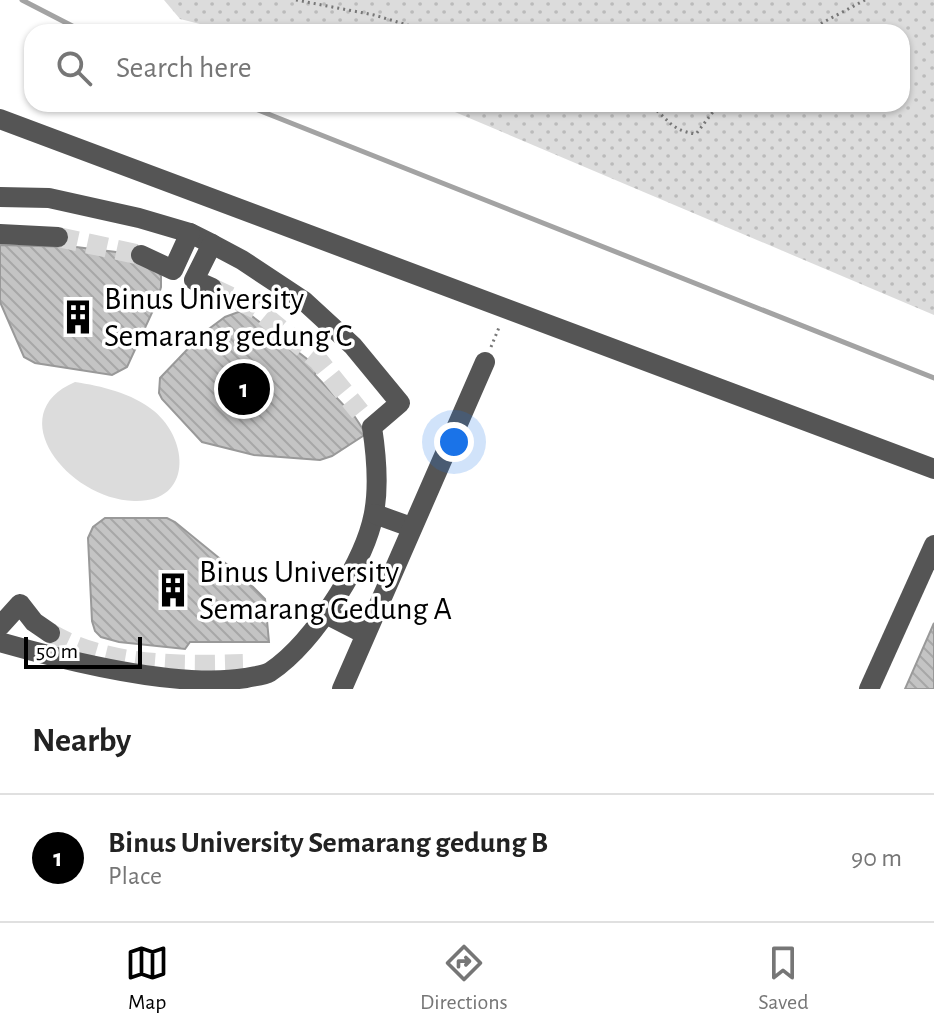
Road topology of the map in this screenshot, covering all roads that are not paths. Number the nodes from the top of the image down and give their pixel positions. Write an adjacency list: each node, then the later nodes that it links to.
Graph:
1 (0, 119): 10 (street)
2 (0, 197): 3 (street)
3 (190, 233): 6 (street); 7 (street)
4 (0, 234): 5 (street)
5 (58, 237)
6 (212, 244): 8 (street); 11 (street)
7 (141, 255)
8 (212, 288)
9 (485, 362): 12 (street)
10 (934, 469)
11 (375, 514): 12 (street); 14 (street)
12 (411, 527): 17 (street)
13 (934, 545): 22 (street)
14 (326, 614): 17 (street); 20 (street)
15 (0, 626): 16 (street)
16 (50, 633)
17 (365, 634): 21 (street)
18 (0, 642): 20 (street)
19 (243, 664): 20 (street)
20 (267, 674)
21 (342, 689)
22 (869, 689)

